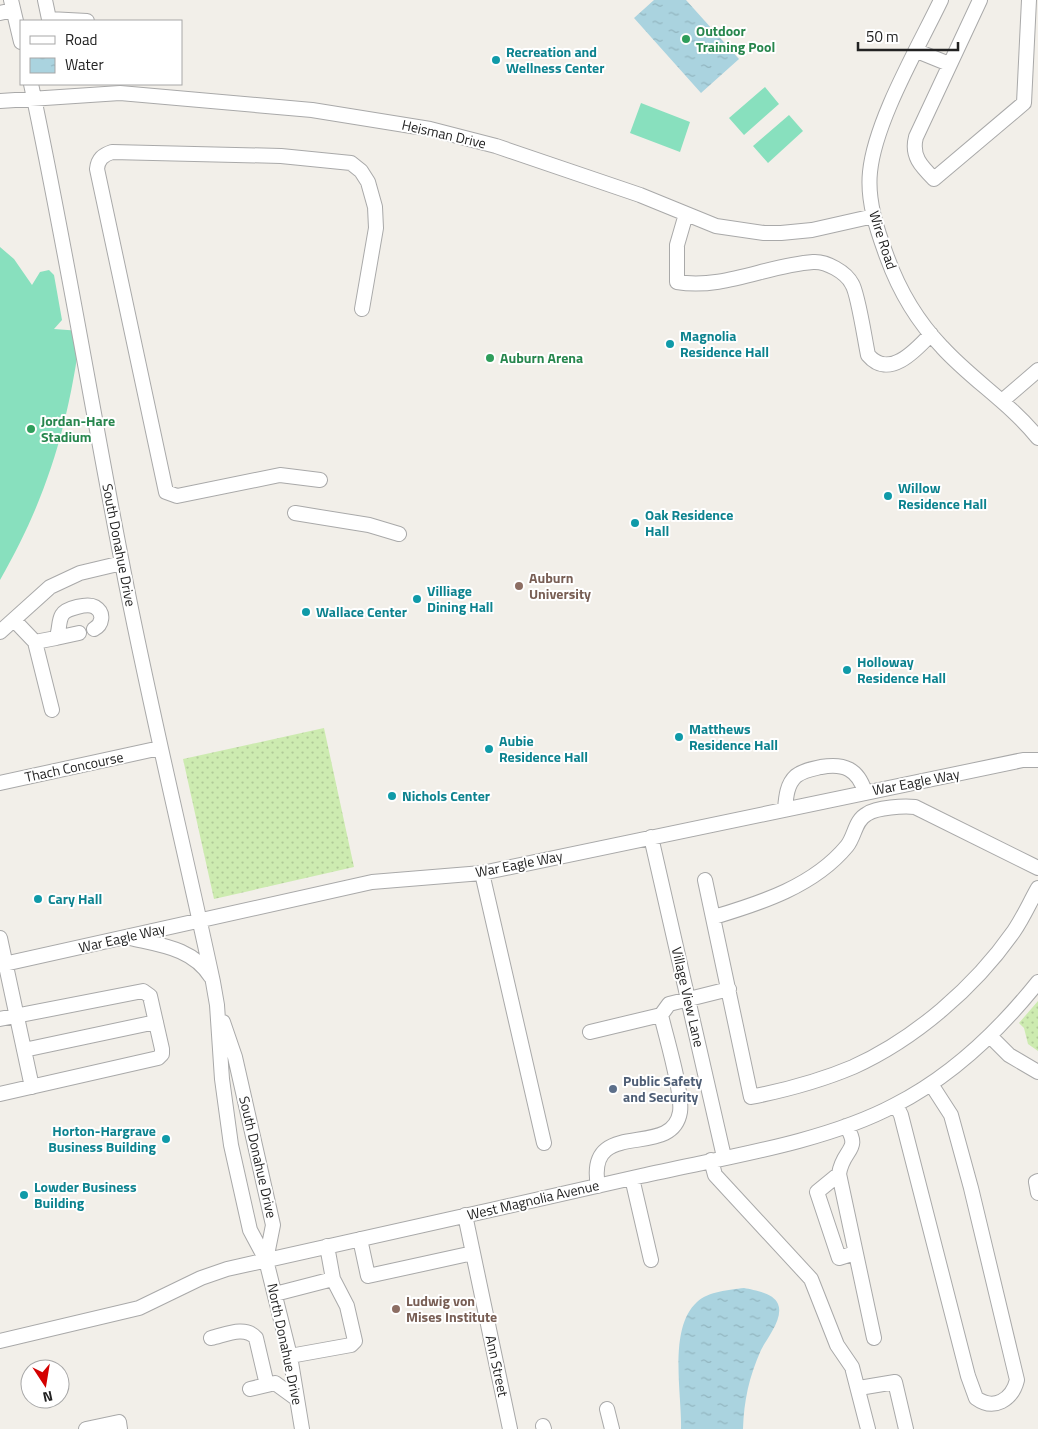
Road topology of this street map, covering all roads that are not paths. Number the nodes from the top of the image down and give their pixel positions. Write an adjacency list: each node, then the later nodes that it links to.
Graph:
1 (45, 0): 6 (street)
2 (941, 0): 8 (street, Wire Road)
3 (980, 0): 9 (street)
4 (1029, 0): 9 (street)
5 (8, 7): 7 (street)
6 (68, 20)
7 (20, 39)
8 (917, 52): 9 (street); 13 (street, Wire Road)
9 (949, 64)
10 (33, 91): 11 (street, Heisman Drive); 12 (street, Heisman Drive); 22 (street, South Donahue Drive)
11 (0, 101)
12 (686, 214): 13 (street, Heisman Drive); 15 (street)
13 (874, 216): 15 (street, Wire Road)
14 (362, 310): 19 (street)
15 (931, 334): 17 (street, Wire Road)
16 (1038, 370): 17 (street)
17 (1002, 401): 18 (street, Wire Road)
18 (1038, 438)
19 (320, 480)
20 (295, 513): 21 (street)
21 (399, 534)
22 (122, 563): 23 (street); 30 (street, South Donahue Drive)
23 (14, 620): 25 (street); 28 (street)
24 (94, 629): 27 (street)
25 (0, 632)
26 (79, 633): 27 (street)
27 (56, 638): 28 (street)
28 (35, 642): 29 (street)
29 (52, 710)
30 (153, 749): 32 (street, Thach Concourse); 41 (street, South Donahue Drive)
31 (1038, 760): 33 (street, War Eagle Way)
32 (0, 783)
33 (865, 792): 34 (street, War Eagle Way); 34 (street)
34 (784, 809): 35 (street, War Eagle Way)
35 (651, 837): 37 (street, War Eagle Way); 48 (street, Village View Lane)
36 (1037, 866): 40 (street)
37 (482, 873): 41 (street, War Eagle Way); 63 (street)
38 (705, 880): 40 (street)
39 (1038, 888): 47 (street)
40 (714, 917): 47 (street)
41 (200, 920): 42 (street, War Eagle Way); 45 (street, South Donahue Drive)
42 (126, 937): 44 (street, War Eagle Way); 45 (street)
43 (0, 938): 44 (street)
44 (3, 964): 51 (street)
45 (213, 982): 49 (street, South Donahue Drive)
46 (1038, 982): 55 (street)
47 (729, 989): 48 (street)
48 (689, 1000): 50 (street); 64 (street, Village View Lane)
49 (217, 1005): 75 (street, South Donahue Drive); 75 (street, South Donahue Drive)
50 (660, 1015): 54 (street); 68 (street)
51 (16, 1016): 52 (street); 53 (street); 56 (street)
52 (0, 1019)
53 (156, 1022): 56 (street); 59 (street)
54 (590, 1032)
55 (991, 1037): 57 (street); 58 (street, West Magnolia Avenue)
56 (24, 1050): 59 (street)
57 (1038, 1072)
58 (931, 1084): 61 (street, West Magnolia Avenue); 61 (street)
59 (32, 1087): 60 (street)
60 (0, 1094)
61 (896, 1105): 62 (street, West Magnolia Avenue)
62 (846, 1126): 64 (street, West Magnolia Avenue); 65 (street)
63 (544, 1143)
64 (718, 1159): 66 (street, West Magnolia Avenue); 84 (street, Village View Lane)
65 (839, 1174): 74 (street); 74 (street)
66 (632, 1178): 68 (street, West Magnolia Avenue); 76 (street)
67 (1038, 1182): 69 (street)
68 (598, 1186): 70 (street, West Magnolia Avenue)
69 (1038, 1193)
70 (465, 1215): 71 (street, West Magnolia Avenue); 73 (street, Ann Street)
71 (360, 1239): 72 (street, West Magnolia Avenue); 73 (street)
72 (327, 1246): 75 (street, West Magnolia Avenue); 77 (street)
73 (473, 1253): 91 (street, Ann Street)
74 (855, 1253): 80 (street)
75 (266, 1260): 78 (street, North Donahue Drive); 81 (street, West Magnolia Avenue)
76 (651, 1260)
77 (333, 1279): 78 (street); 82 (street)
78 (275, 1294): 82 (street, North Donahue Drive)
79 (211, 1338): 83 (street)
80 (874, 1338)
81 (0, 1341)
82 (290, 1356): 86 (street, North Donahue Drive)
83 (267, 1385): 85 (street); 86 (street)
84 (859, 1388): 93 (street, Village View Lane); 94 (street)
85 (250, 1389)
86 (297, 1399): 90 (street, North Donahue Drive)
87 (607, 1409): 92 (street)
88 (86, 1429): 89 (street)
89 (120, 1429)
90 (302, 1429)
91 (510, 1429)
92 (612, 1429)
93 (868, 1429)
94 (906, 1429)

